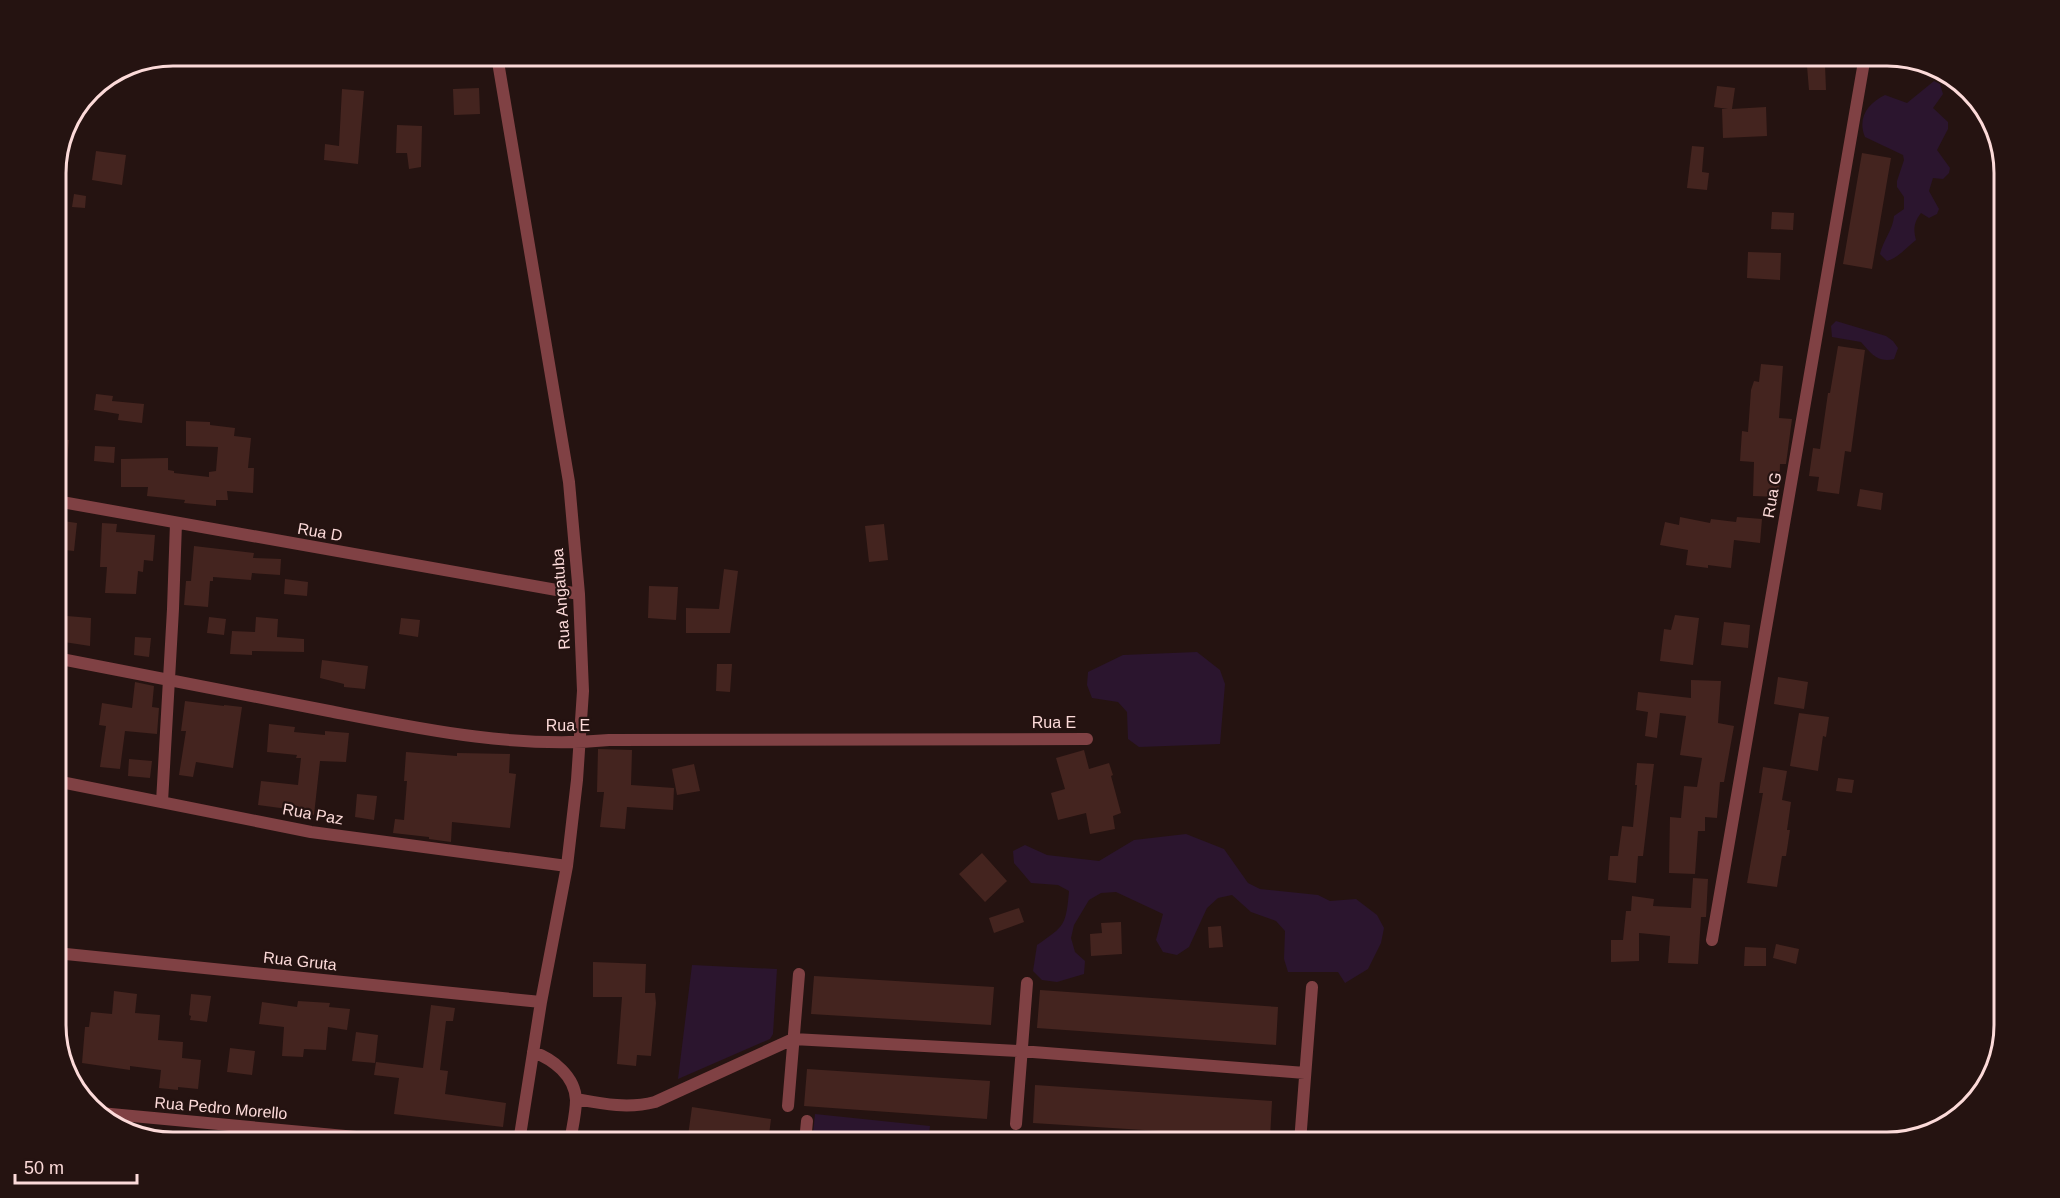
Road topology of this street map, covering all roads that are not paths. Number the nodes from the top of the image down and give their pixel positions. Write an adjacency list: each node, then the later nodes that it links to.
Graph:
1 (499, 66): 5 (street, Rua Angatuba)
2 (1863, 66): 13 (street, Rua G)
3 (66, 503): 4 (street, Rua D)
4 (176, 523): 5 (street, Rua D); 7 (street)
5 (579, 594): 9 (street, Rua Angatuba)
6 (66, 660): 7 (street, Rua E)
7 (170, 681): 9 (street, Rua E); 11 (street)
8 (1087, 739): 9 (street, Rua E)
9 (580, 743): 12 (street, Rua Angatuba)
10 (66, 783): 11 (street, Rua Paz)
11 (162, 802): 12 (street, Rua Paz)
12 (567, 866): 18 (street, Rua Angatuba)
13 (1712, 940)
14 (66, 954): 18 (street, Rua Gruta)
15 (799, 974): 19 (street)
16 (1027, 983): 20 (street)
17 (1312, 987): 22 (street)
18 (541, 1002): 21 (street, Rua Angatuba)
19 (794, 1039): 20 (street); 23 (street); 24 (street)
20 (1020, 1051): 22 (street); 27 (street)
21 (533, 1052): 23 (street); 29 (street, Rua Angatuba)
22 (1305, 1073): 32 (street)
23 (576, 1098): 30 (street)
24 (788, 1106)
25 (114, 1114): 28 (street, Rua Pedro Morello)
26 (807, 1121): 31 (street)
27 (1016, 1125)
28 (296, 1132)
29 (521, 1132)
30 (571, 1132)
31 (806, 1132)
32 (1301, 1132)

